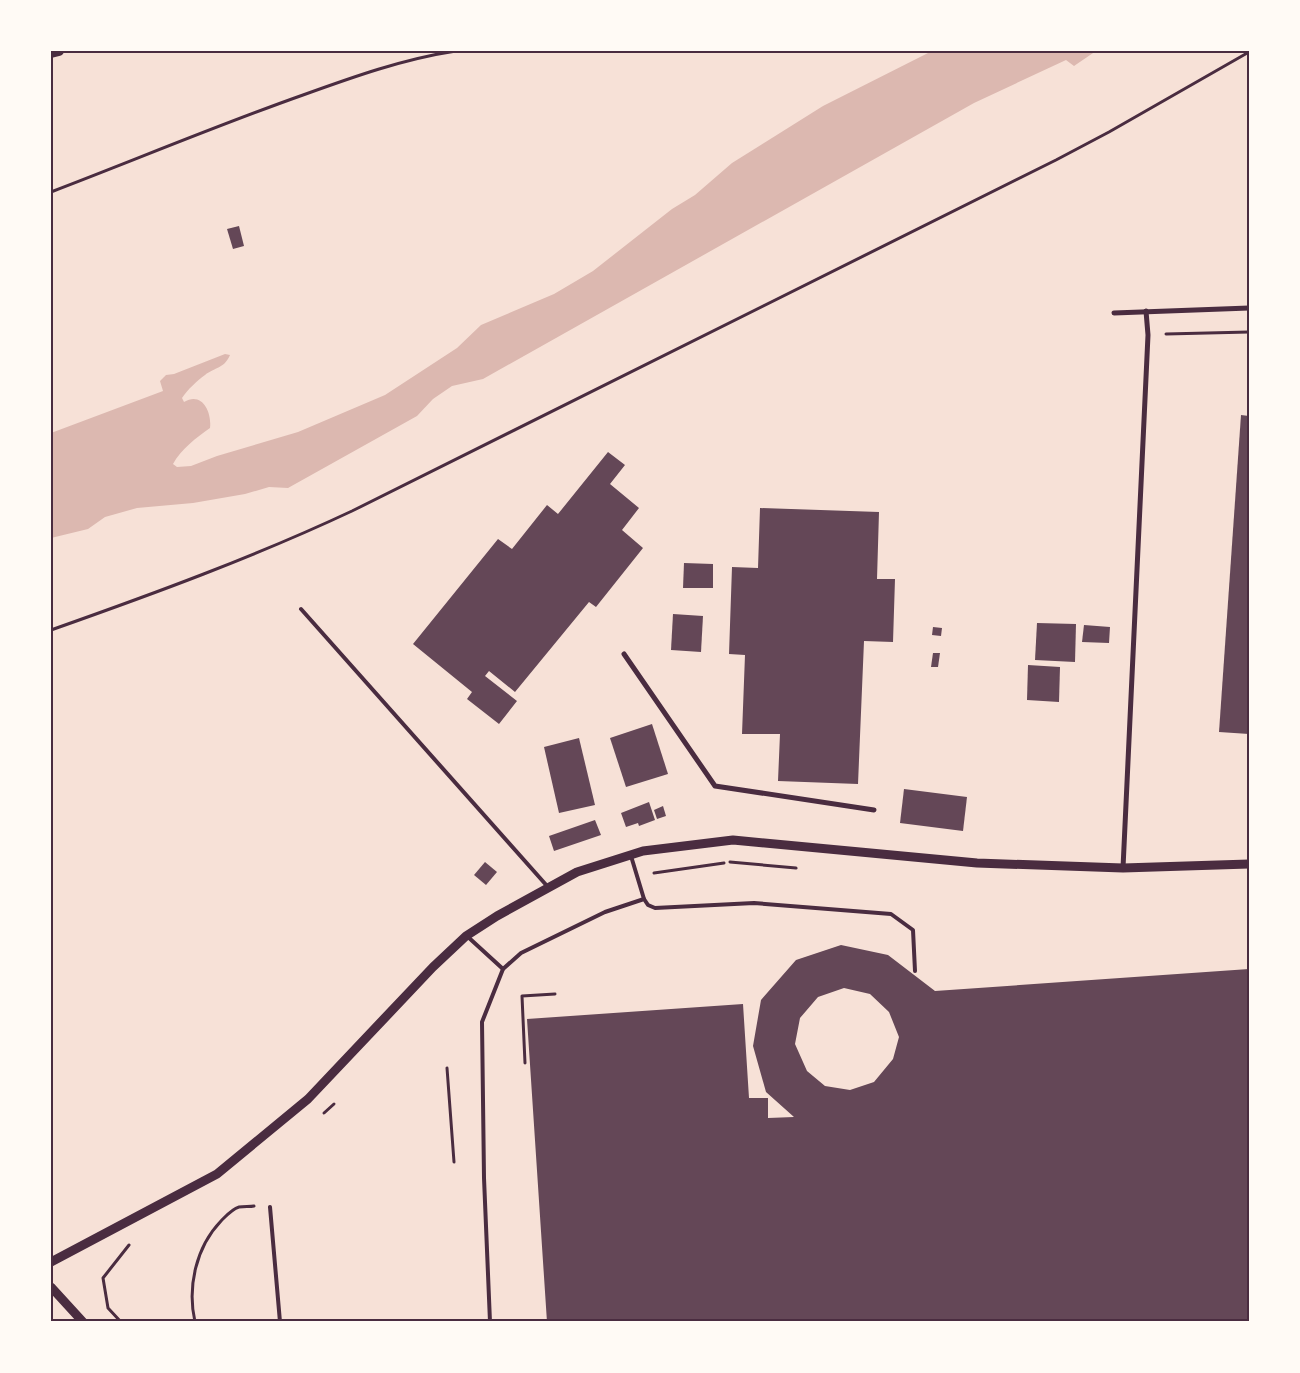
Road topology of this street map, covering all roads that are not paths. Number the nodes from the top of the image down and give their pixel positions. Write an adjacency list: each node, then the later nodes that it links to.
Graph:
1 (58, 51): 2 (main road)
2 (51, 53)
3 (1249, 308): 4 (street)
4 (1146, 311): 5 (street); 11 (street)
5 (1114, 313)
6 (301, 609): 12 (lane)
7 (624, 654): 8 (street)
8 (874, 810)
9 (631, 855): 11 (street); 12 (street); 13 (lane)
10 (1249, 865): 11 (street)
11 (1123, 868)
12 (548, 887): 14 (street)
13 (644, 900): 15 (lane); 16 (lane)
14 (466, 936): 15 (lane); 18 (street)
15 (503, 969): 22 (lane)
16 (914, 971)
17 (270, 1207): 21 (lane)
18 (51, 1262)
19 (51, 1288): 20 (street)
20 (83, 1322)
21 (280, 1322)
22 (490, 1322)

